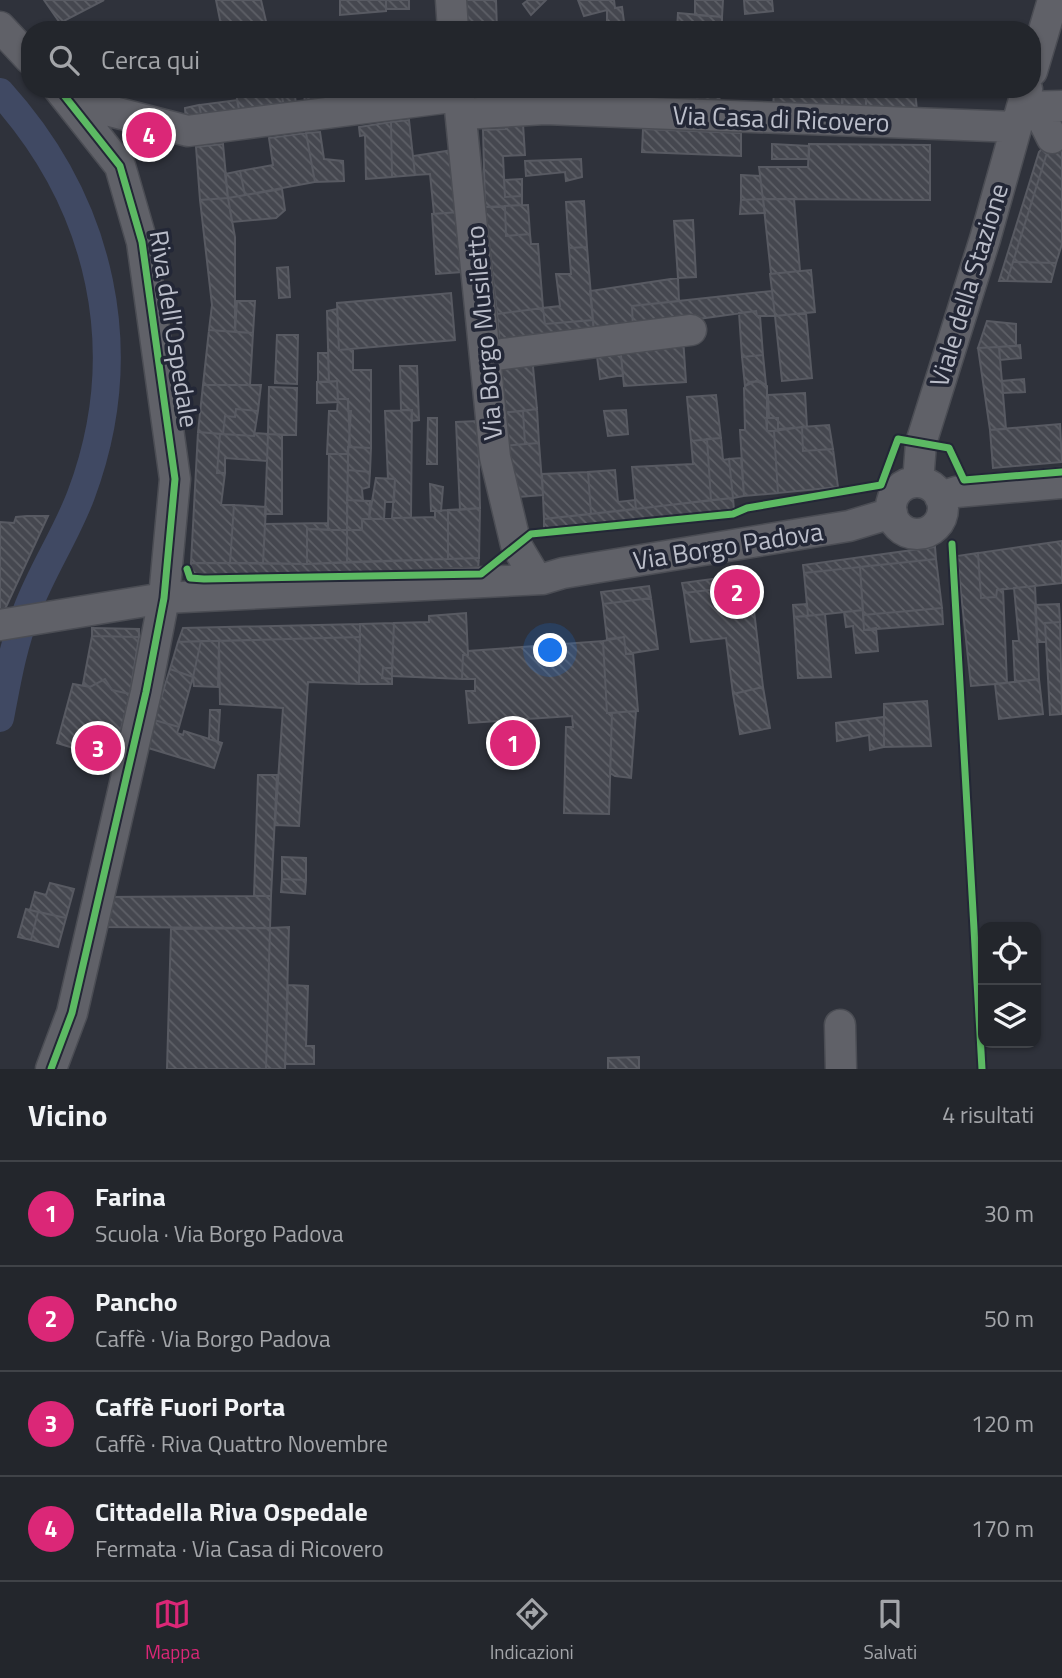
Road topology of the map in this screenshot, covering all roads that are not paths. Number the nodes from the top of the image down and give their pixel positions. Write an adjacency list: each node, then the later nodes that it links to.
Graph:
1 (451, 0): 3 (street)
2 (1053, 0): 5 (street)
3 (452, 21)
4 (0, 27): 6 (street)
5 (1041, 41)
6 (21, 49)
7 (67, 98): 20 (street, Riva dell'Ospedale)
8 (75, 98): 9 (street, Via Casa di Ricovero)
9 (460, 100): 10 (street, Via Casa di Ricovero); 13 (street, Via Borgo Musiletto)
10 (1035, 108): 11 (street); 15 (street, Viale della Stazione)
11 (1052, 138)
12 (691, 330): 13 (street)
13 (487, 356): 17 (street, Via Borgo Musiletto)
14 (1062, 483): 15 (street)
15 (929, 489): 16 (street); 16 (street)
16 (892, 513): 18 (street, Via Borgo Padova)
17 (531, 570): 18 (street, Via Borgo Padova); 19 (street, Via Borgo Padova)
18 (563, 573): 19 (street, Via Borgo Padova)
19 (476, 582): 20 (street, Via Borgo Padova)
20 (164, 598): 21 (street, Via Borgo Padova); 23 (street, Riva dell'Ospedale)
21 (0, 625)
22 (840, 1025): 24 (street)
23 (51, 1069)
24 (841, 1069)

